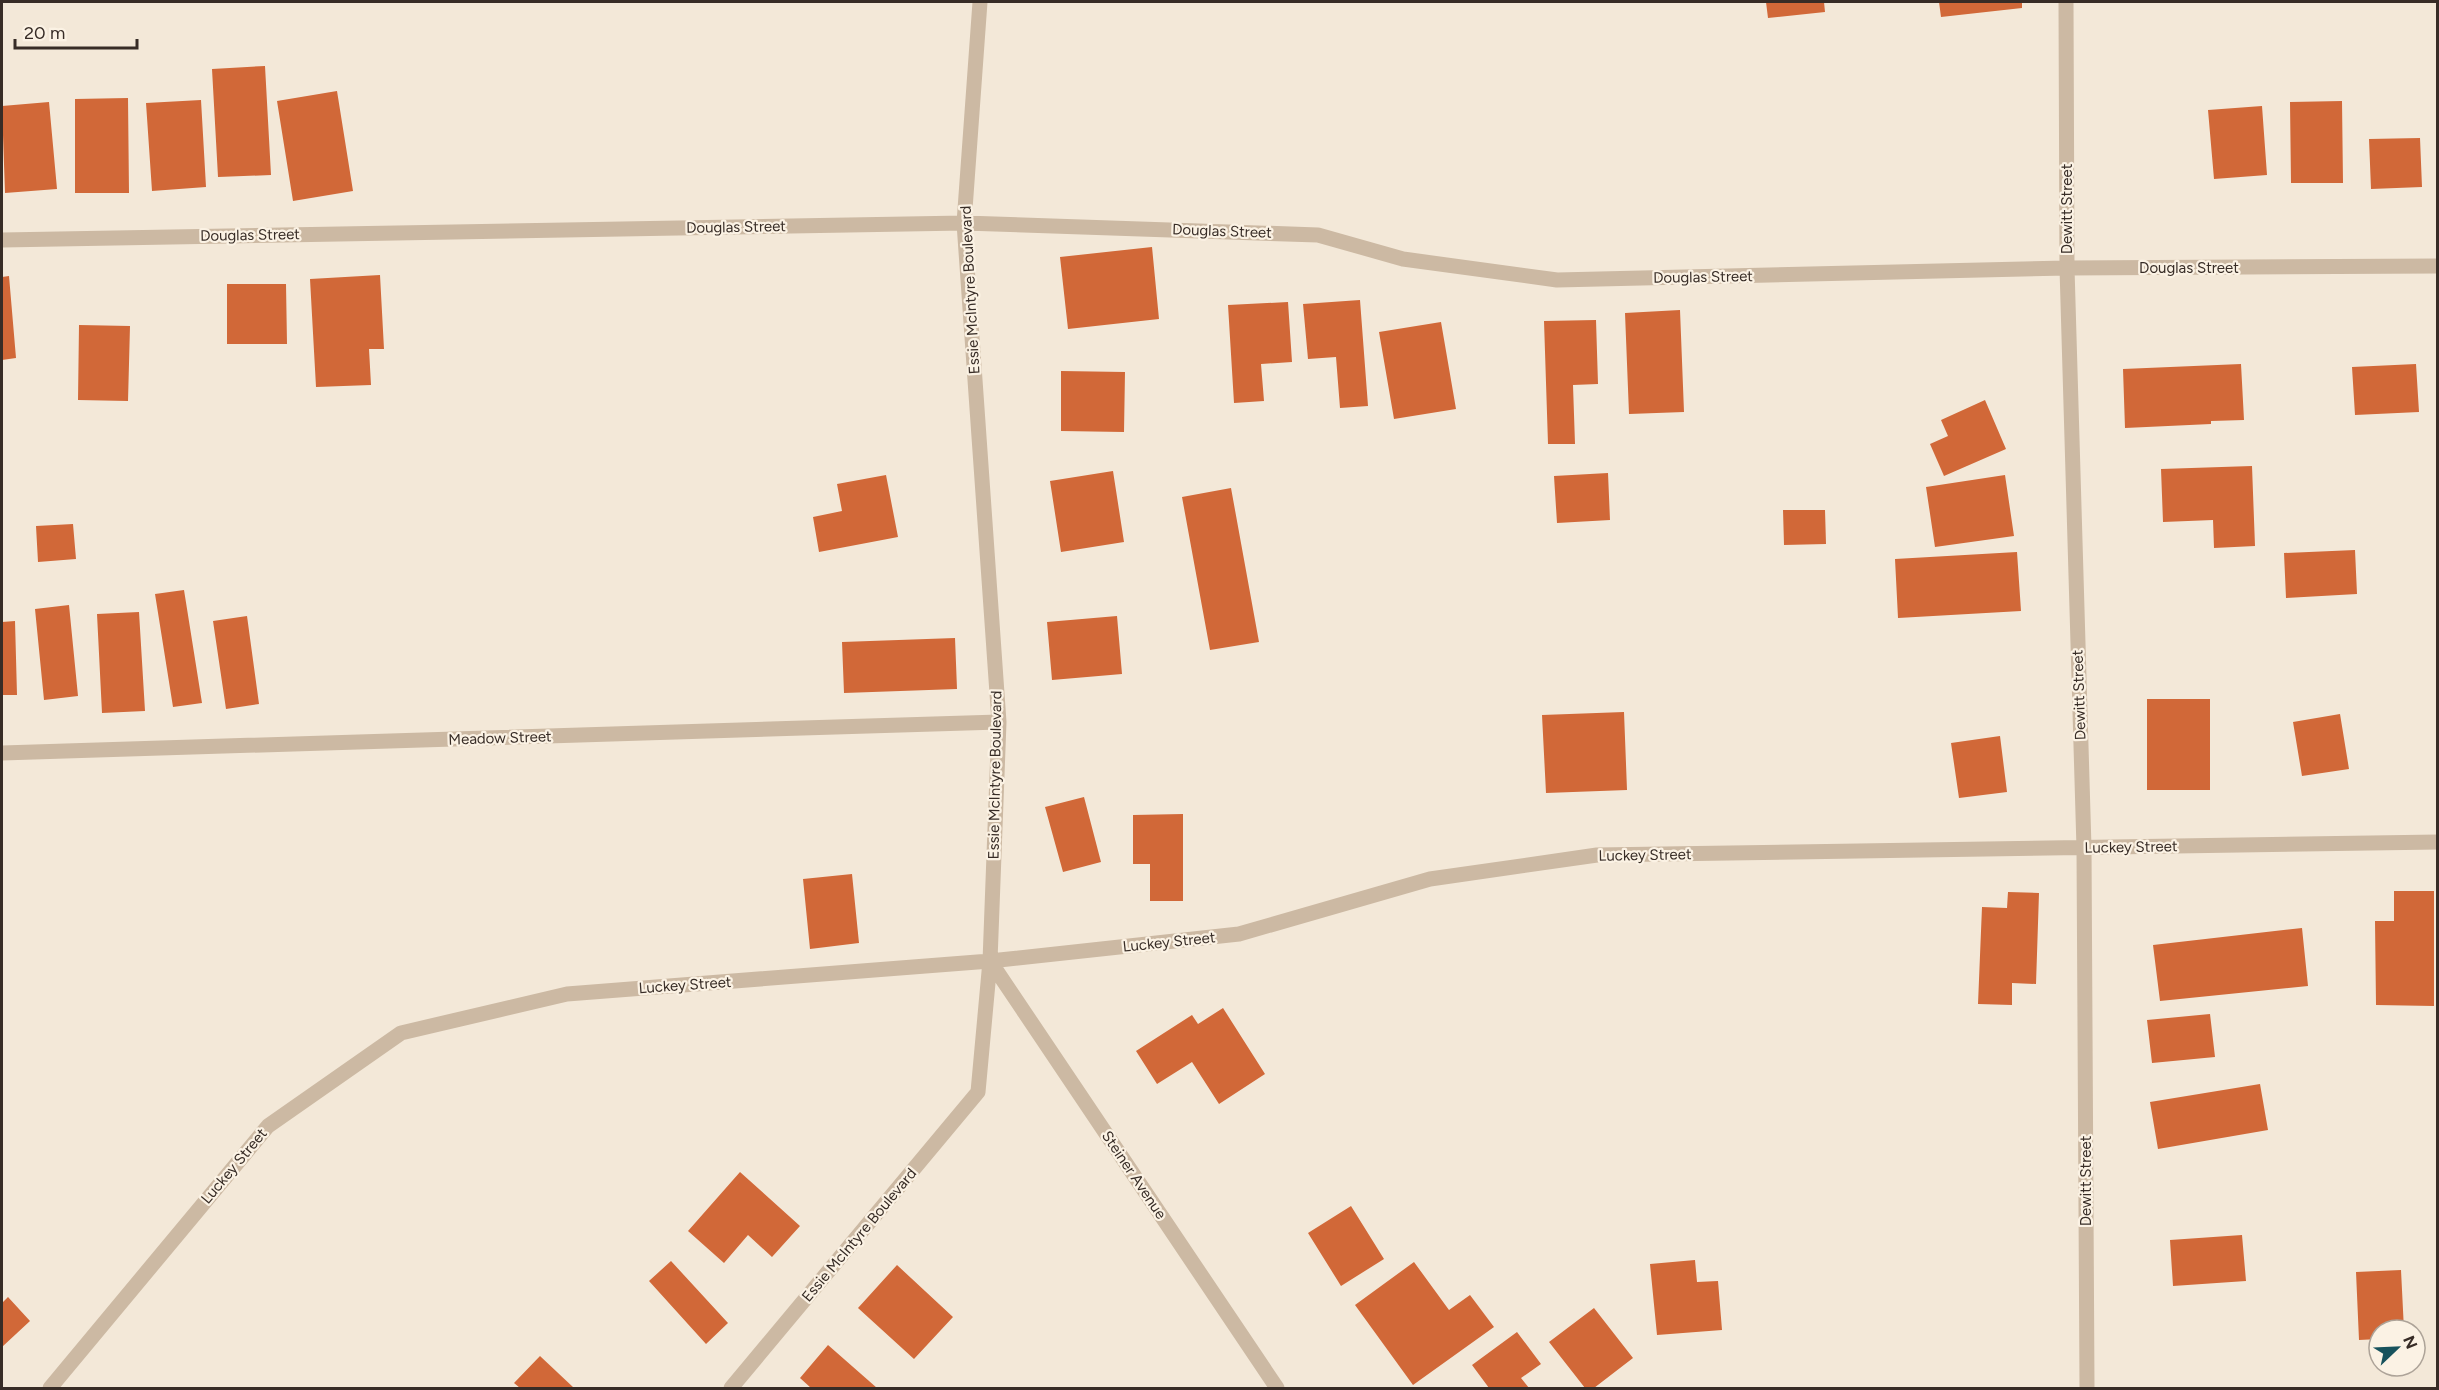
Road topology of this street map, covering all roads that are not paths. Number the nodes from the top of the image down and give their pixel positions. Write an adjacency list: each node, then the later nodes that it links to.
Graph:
1 (980, 2): 3 (street, Essie McIntyre Boulevard)
2 (2066, 2): 6 (street, Dewitt Street)
3 (964, 223): 4 (street, Douglas Street); 6 (street, Douglas Street); 7 (street, Essie McIntyre Boulevard)
4 (2, 240)
5 (2438, 266): 6 (street, Douglas Street)
6 (2067, 268): 10 (street, Dewitt Street)
7 (999, 722): 8 (street, Meadow Street); 11 (street, Essie McIntyre Boulevard)
8 (2, 753)
9 (2438, 842): 10 (street, Luckey Street)
10 (2084, 848): 11 (street, Luckey Street); 15 (street, Dewitt Street)
11 (990, 961): 12 (street, Luckey Street); 13 (street, Essie McIntyre Boulevard); 14 (street, Steiner Avenue)
12 (50, 1389)
13 (731, 1389)
14 (1277, 1389)
15 (2087, 1389)

